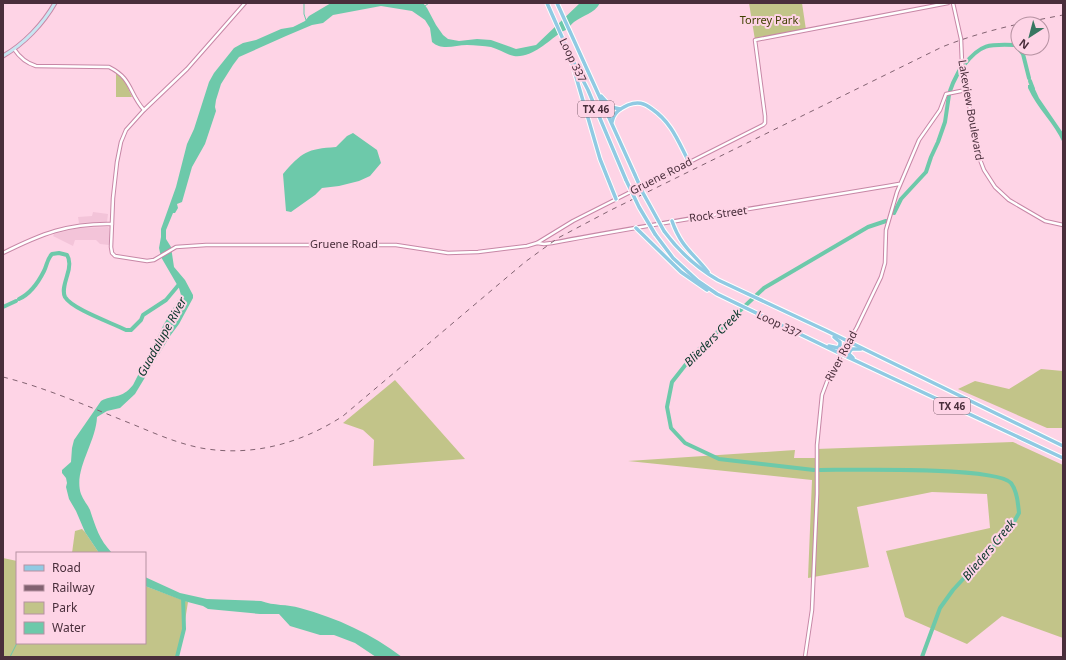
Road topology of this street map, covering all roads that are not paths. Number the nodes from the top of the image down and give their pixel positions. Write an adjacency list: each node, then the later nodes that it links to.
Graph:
1 (55, 3): 7 (main road)
2 (245, 3): 13 (street, Gruene Road)
3 (547, 3): 8 (main road, Loop 337 / TX 46)
4 (557, 3): 11 (main road, Loop 337 / TX 46)
5 (948, 3): 15 (street, Gruene Road)
6 (953, 3): 10 (street, Lakeview Boulevard)
7 (14, 49): 9 (main road); 13 (street)
8 (570, 55): 17 (main road); 25 (main road, Loop 337 / TX 46, bridge)
9 (3, 56)
10 (966, 90): 16 (street, River Road); 20 (street, Lakeview Boulevard)
11 (598, 93): 12 (main road); 14 (main road, Loop 337 / TX 46)
12 (621, 108): 14 (main road); 15 (main road)
13 (144, 110): 19 (street, Gruene Road)
14 (612, 124): 24 (main road, Loop 337 / TX 46, bridge)
15 (689, 162): 17 (street, Gruene Road)
16 (900, 184): 18 (street, Rock Street); 27 (street, River Road)
17 (616, 199): 22 (street, Gruene Road)
18 (672, 222): 21 (street, Rock Street); 24 (main road)
19 (112, 224): 22 (street, Gruene Road); 23 (street)
20 (1063, 225)
21 (636, 228): 22 (street, Rock Street); 25 (main road)
22 (537, 243)
23 (3, 253)
24 (711, 276): 26 (main road, Loop 337 / TX 46)
25 (732, 301): 28 (main road, Loop 337 / TX 46)
26 (825, 330): 27 (main road, Loop 337 / TX 46); 28 (main road)
27 (848, 342): 29 (main road, Loop 337 / TX 46); 30 (street, River Road)
28 (821, 344): 30 (main road, Loop 337 / TX 46)
29 (864, 350): 31 (main road); 32 (main road, Loop 337 / TX 46)
30 (841, 354): 31 (main road, Loop 337 / TX 46); 34 (street, River Road)
31 (855, 361): 33 (main road, Loop 337 / TX 46)
32 (1063, 446)
33 (1063, 458)
34 (805, 657)

